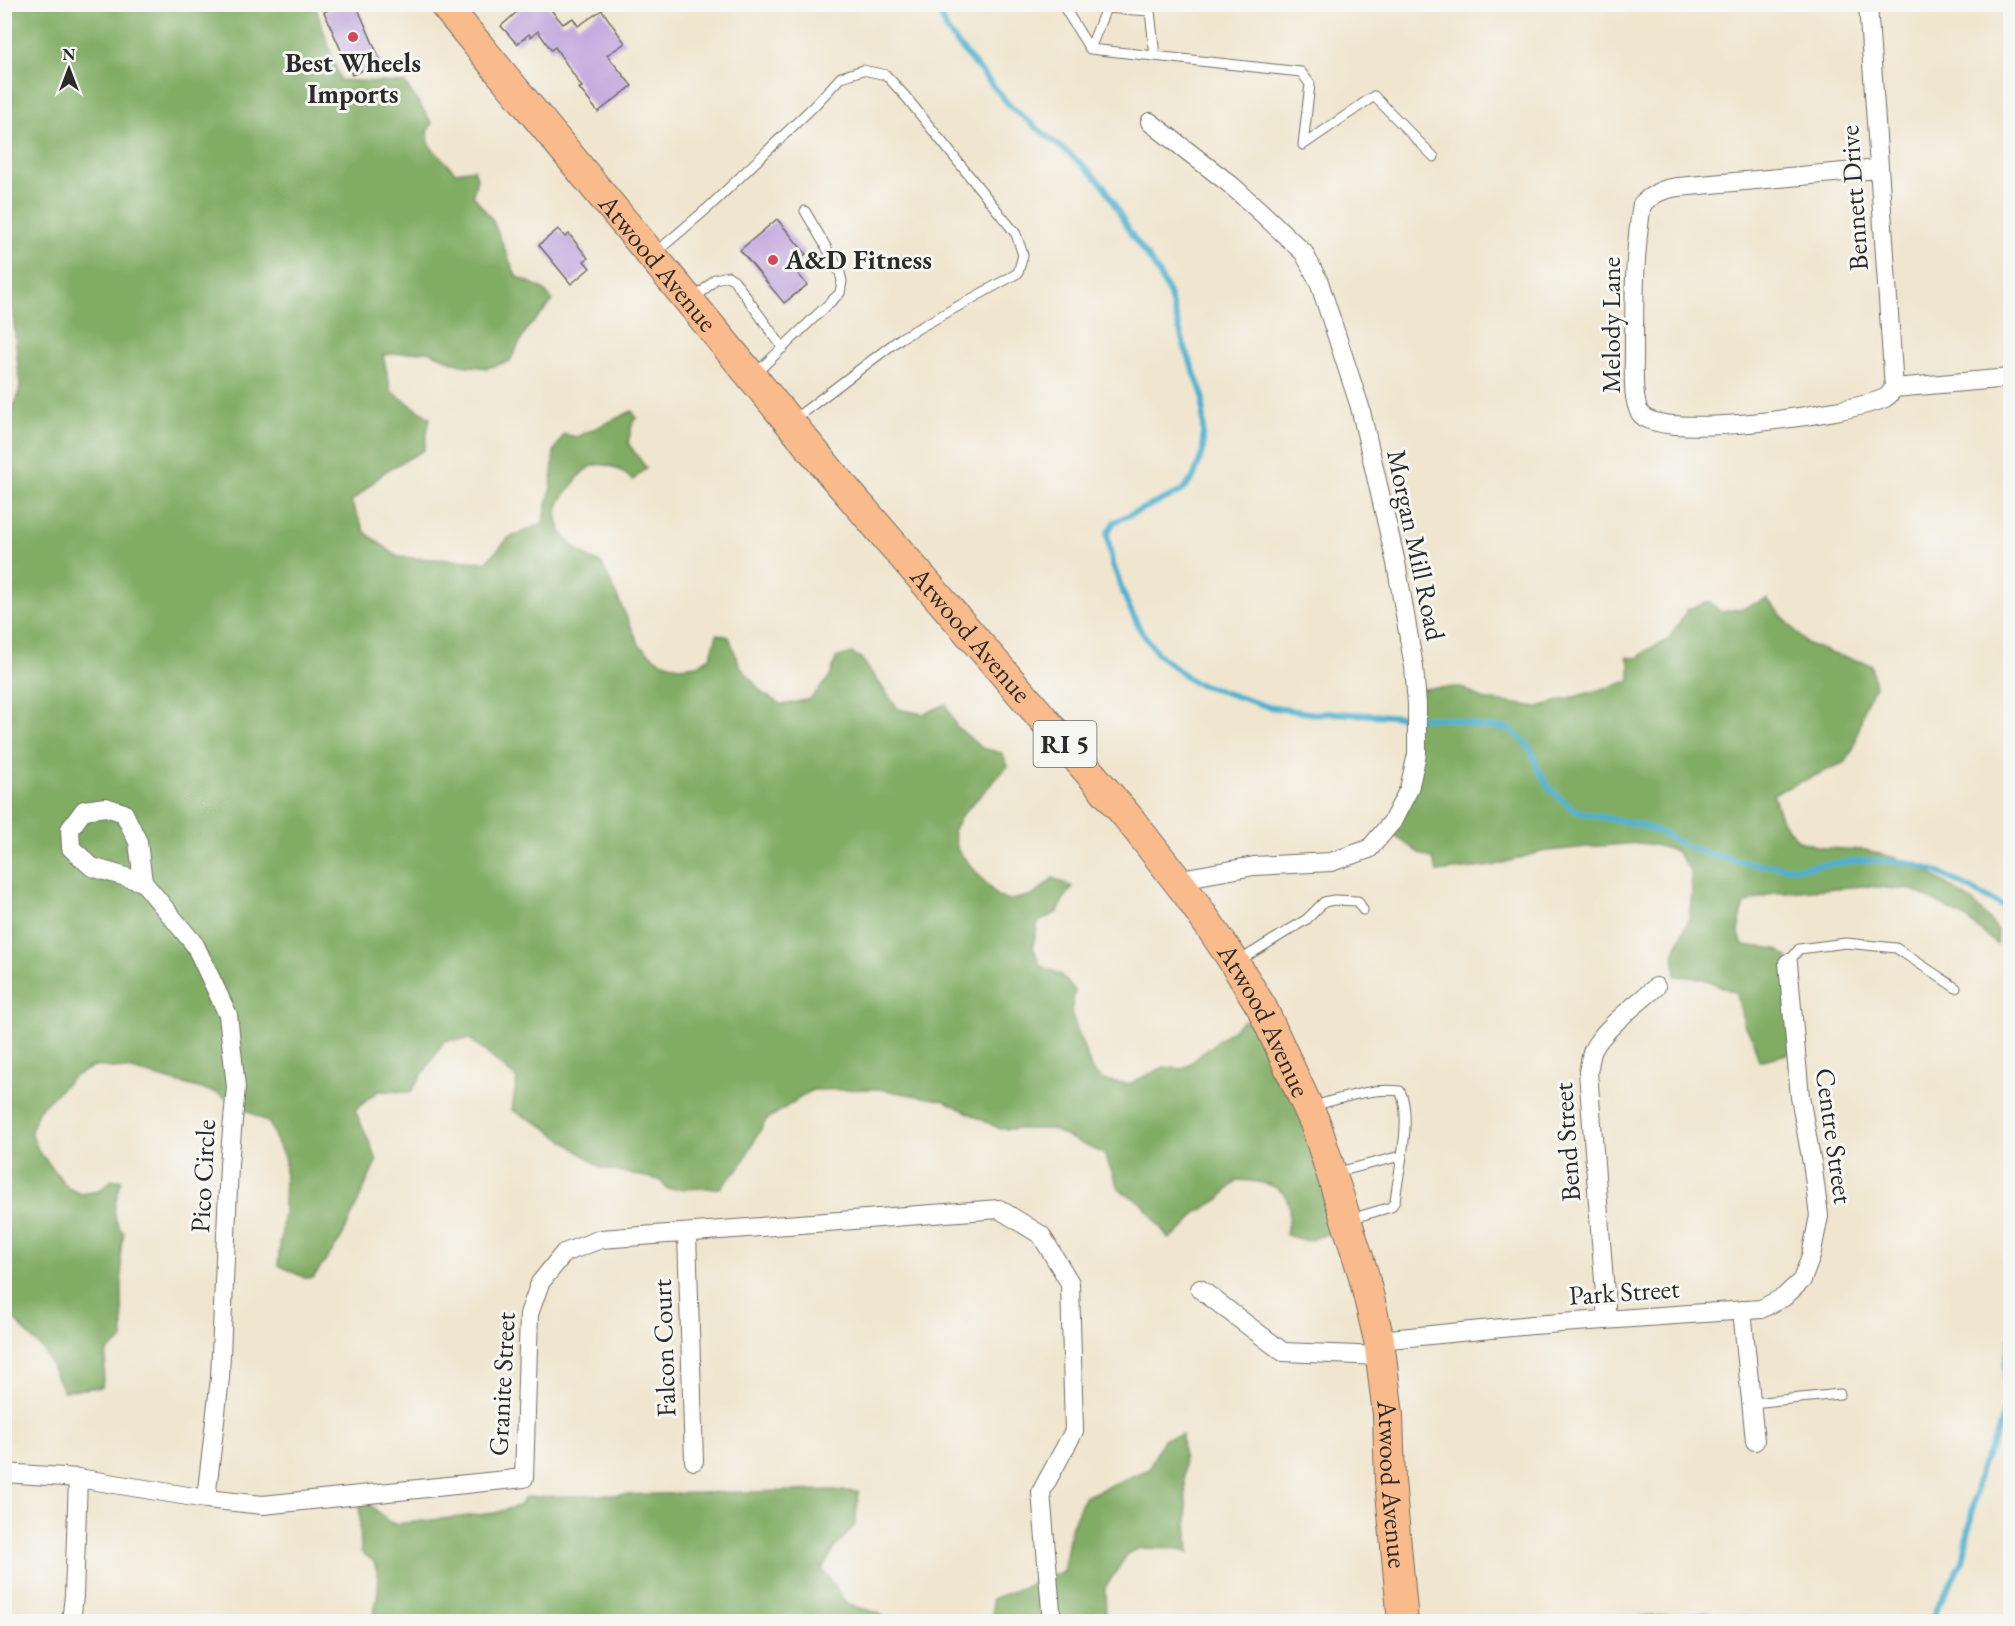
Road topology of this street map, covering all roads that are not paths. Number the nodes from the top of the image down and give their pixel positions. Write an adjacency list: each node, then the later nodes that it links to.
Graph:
1 (444, 4): 10 (main road, Atwood Avenue / RI 5)
2 (1062, 4): 4 (lane)
3 (1868, 4): 8 (street, Bennett Drive)
4 (1090, 49): 5 (lane); 5 (lane)
5 (1155, 57): 7 (lane)
6 (1150, 122): 17 (street, Morgan Mill Road)
7 (1434, 157)
8 (1878, 169): 15 (street, Bennett Drive); 15 (street, Melody Lane)
9 (806, 211): 12 (lane)
10 (652, 255): 11 (main road, Atwood Avenue / RI 5); 16 (lane)
11 (691, 303): 12 (lane); 13 (main road, Atwood Avenue / RI 5)
12 (783, 348): 13 (lane)
13 (752, 376): 16 (main road, Atwood Avenue / RI 5)
14 (2010, 378): 15 (street, Melody Lane)
15 (1894, 388)
16 (790, 422): 17 (main road, Atwood Avenue / RI 5)
17 (1175, 880): 20 (main road, Atwood Avenue / RI 5)
18 (144, 882): 18 (street); 39 (street, Pico Circle)
19 (1363, 910): 20 (lane)
20 (1235, 963): 24 (main road, Atwood Avenue / RI 5)
21 (1788, 963): 23 (lane); 30 (street, Centre Street)
22 (1656, 987): 31 (street, Bend Street)
23 (1956, 988)
24 (1308, 1108): 25 (lane); 26 (main road, Atwood Avenue / RI 5)
25 (1401, 1156): 26 (lane); 27 (lane)
26 (1331, 1174): 27 (main road, Atwood Avenue / RI 5)
27 (1347, 1221): 32 (main road, Atwood Avenue / RI 5)
28 (687, 1233): 36 (street, Falcon Court); 39 (street, Granite Street); 41 (street, Granite Street)
29 (1200, 1290): 32 (street, Park Street)
30 (1742, 1310): 31 (street, Park Street); 34 (street)
31 (1607, 1320): 32 (street, Park Street)
32 (1380, 1348): 42 (main road, Atwood Avenue / RI 5)
33 (1840, 1395): 34 (lane)
34 (1752, 1403): 35 (street)
35 (1755, 1441)
36 (694, 1461)
37 (4, 1473): 38 (street, Granite Street)
38 (78, 1478): 39 (street, Granite Street); 40 (street)
39 (206, 1499)
40 (71, 1622)
41 (1053, 1622)
42 (1403, 1622)

